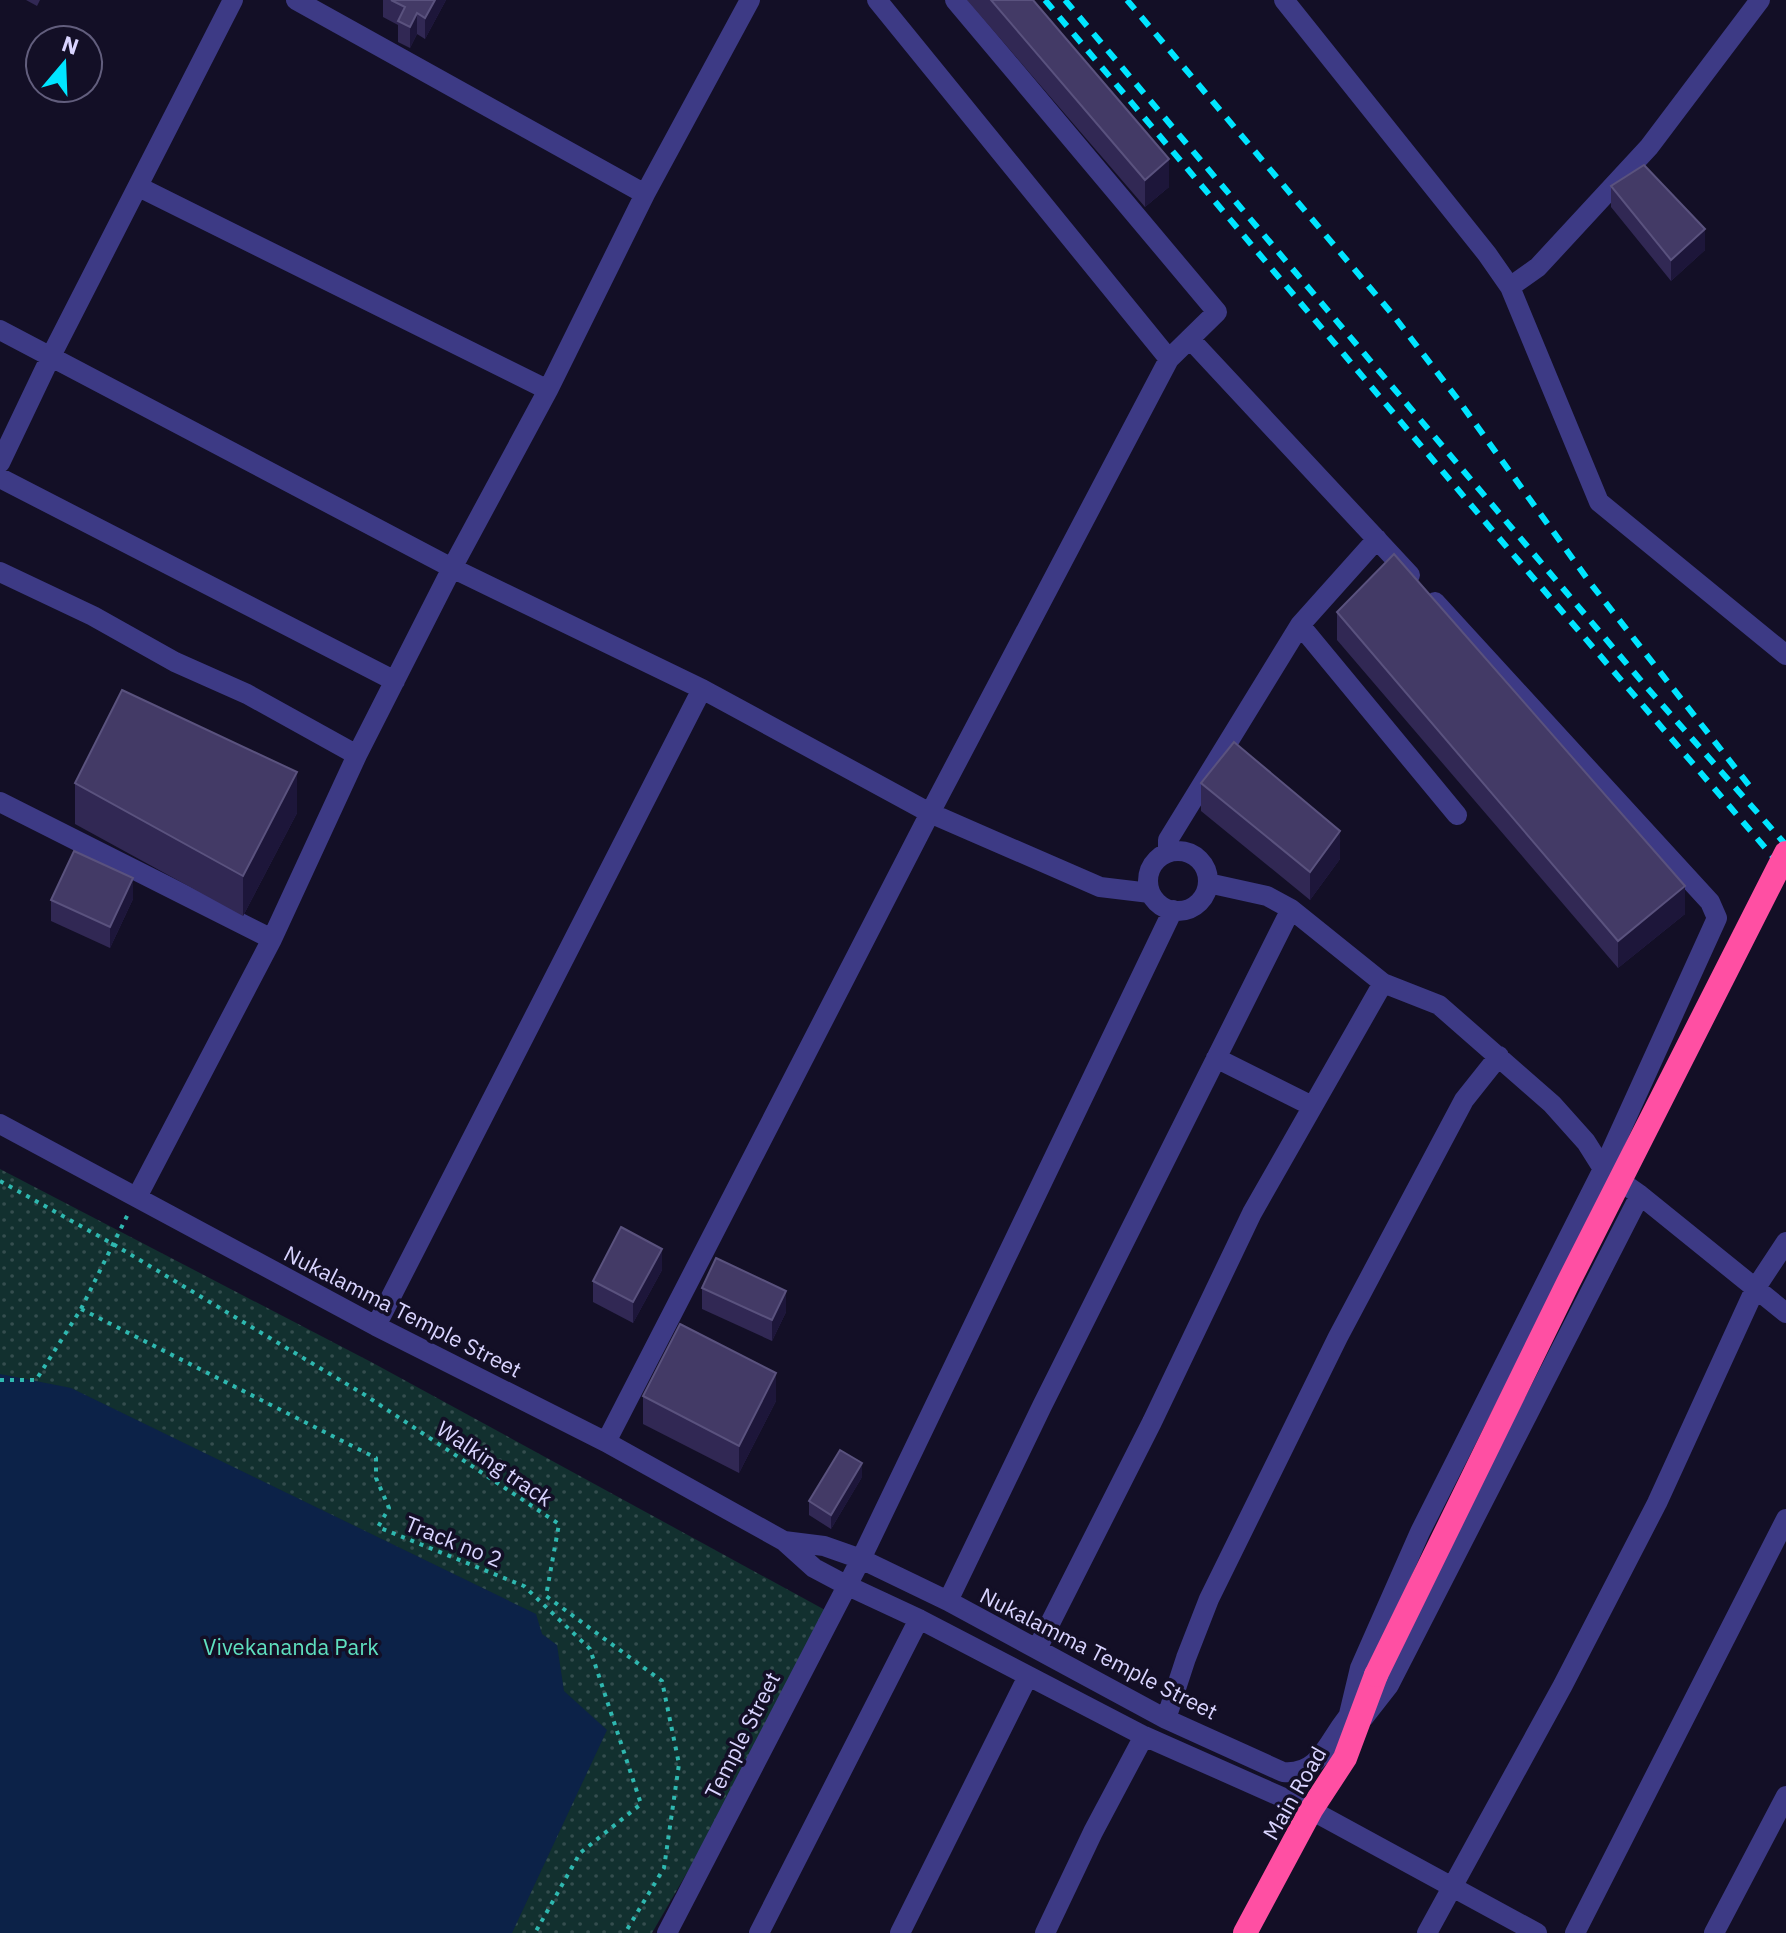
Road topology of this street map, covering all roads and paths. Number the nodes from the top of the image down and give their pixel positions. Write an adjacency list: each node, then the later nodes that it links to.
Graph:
1 (233, 0): 8 (street)
2 (296, 0): 9 (street)
3 (750, 0): 9 (street)
4 (877, 0): 14 (street)
5 (955, 0): 12 (street)
6 (1284, 0): 10 (street)
7 (1760, 0): 10 (street)
8 (139, 187): 13 (street); 15 (street)
9 (645, 194): 15 (street)
10 (1510, 287): 22 (street)
11 (0, 330): 13 (street)
12 (1190, 339): 14 (street); 18 (street)
13 (51, 356): 16 (street); 19 (street)
14 (1169, 359): 27 (street)
15 (548, 390): 19 (street)
16 (0, 463)
17 (0, 478): 23 (street)
18 (1377, 539): 21 (street); 41 (street)
19 (452, 568): 23 (street); 24 (street)
20 (0, 572): 25 (street)
21 (1300, 625): 28 (street); 29 (street)
22 (1786, 655)
23 (395, 681): 25 (street)
24 (702, 689): 27 (street); 50 (street)
25 (357, 755): 35 (street)
26 (0, 802): 35 (street)
27 (930, 813): 32 (street); 52 (street)
28 (1457, 815)
29 (1168, 852): 31 (street); 32 (street)
30 (1786, 853): 61 (highway, Main Road, bridge)
31 (1208, 883): 33 (street); 34 (street)
32 (1150, 893): 34 (street)
33 (1291, 909): 36 (street); 38 (street)
34 (1173, 910): 55 (street, Temple Street)
35 (272, 939): 44 (street)
36 (1383, 983): 37 (street); 39 (street)
37 (1499, 1056): 41 (street); 62 (street)
38 (1216, 1058): 39 (street); 57 (street)
39 (1312, 1106): 59 (street)
40 (0, 1124): 44 (street, Nukalamma Temple Street)
41 (1603, 1169): 43 (street); 61 (street)
42 (0, 1181): 46 (path, Walking track)
43 (1640, 1195): 47 (street); 61 (street)
44 (137, 1197): 46 (path); 50 (street, Nukalamma Temple Street)
45 (1786, 1242): 47 (street)
46 (113, 1244): 48 (path); 68 (path, Walking track)
47 (1755, 1289): 49 (street); 66 (street)
48 (81, 1309): 51 (path); 67 (path, Track no 2)
49 (1786, 1313)
50 (376, 1326): 52 (street, Nukalamma Temple Street)
51 (0, 1380)
52 (606, 1442): 54 (street, Nukalamma Temple Street)
53 (1786, 1519): 76 (street)
54 (784, 1541): 55 (street, Nukalamma Temple Street); 56 (street, Nukalamma Temple Street)
55 (861, 1559): 56 (street, Temple Street); 57 (street, Nukalamma Temple Street)
56 (846, 1585): 58 (street, Nukalamma Temple Street); 69 (street, Temple Street)
57 (948, 1601): 59 (street, Nukalamma Temple Street)
58 (919, 1619): 60 (street, Nukalamma Temple Street); 70 (street)
59 (1037, 1649): 62 (street, Nukalamma Temple Street)
60 (1028, 1676): 63 (street, Nukalamma Temple Street); 71 (street)
61 (1358, 1712): 62 (street, Nukalamma Temple Street); 65 (highway, Main Road)
62 (1166, 1719)
63 (1144, 1736): 65 (street, Nukalamma Temple Street); 72 (street)
64 (1786, 1796): 77 (street)
65 (1311, 1810): 66 (street, Nukalamma Temple Street); 73 (highway, Main Road)
66 (1453, 1887): 74 (street); 75 (street, Nukalamma Temple Street)
67 (535, 1933)
68 (625, 1933)
69 (667, 1933)
70 (759, 1933)
71 (900, 1933)
72 (1045, 1933)
73 (1245, 1933)
74 (1427, 1933)
75 (1537, 1933)
76 (1575, 1933)
77 (1714, 1933)

